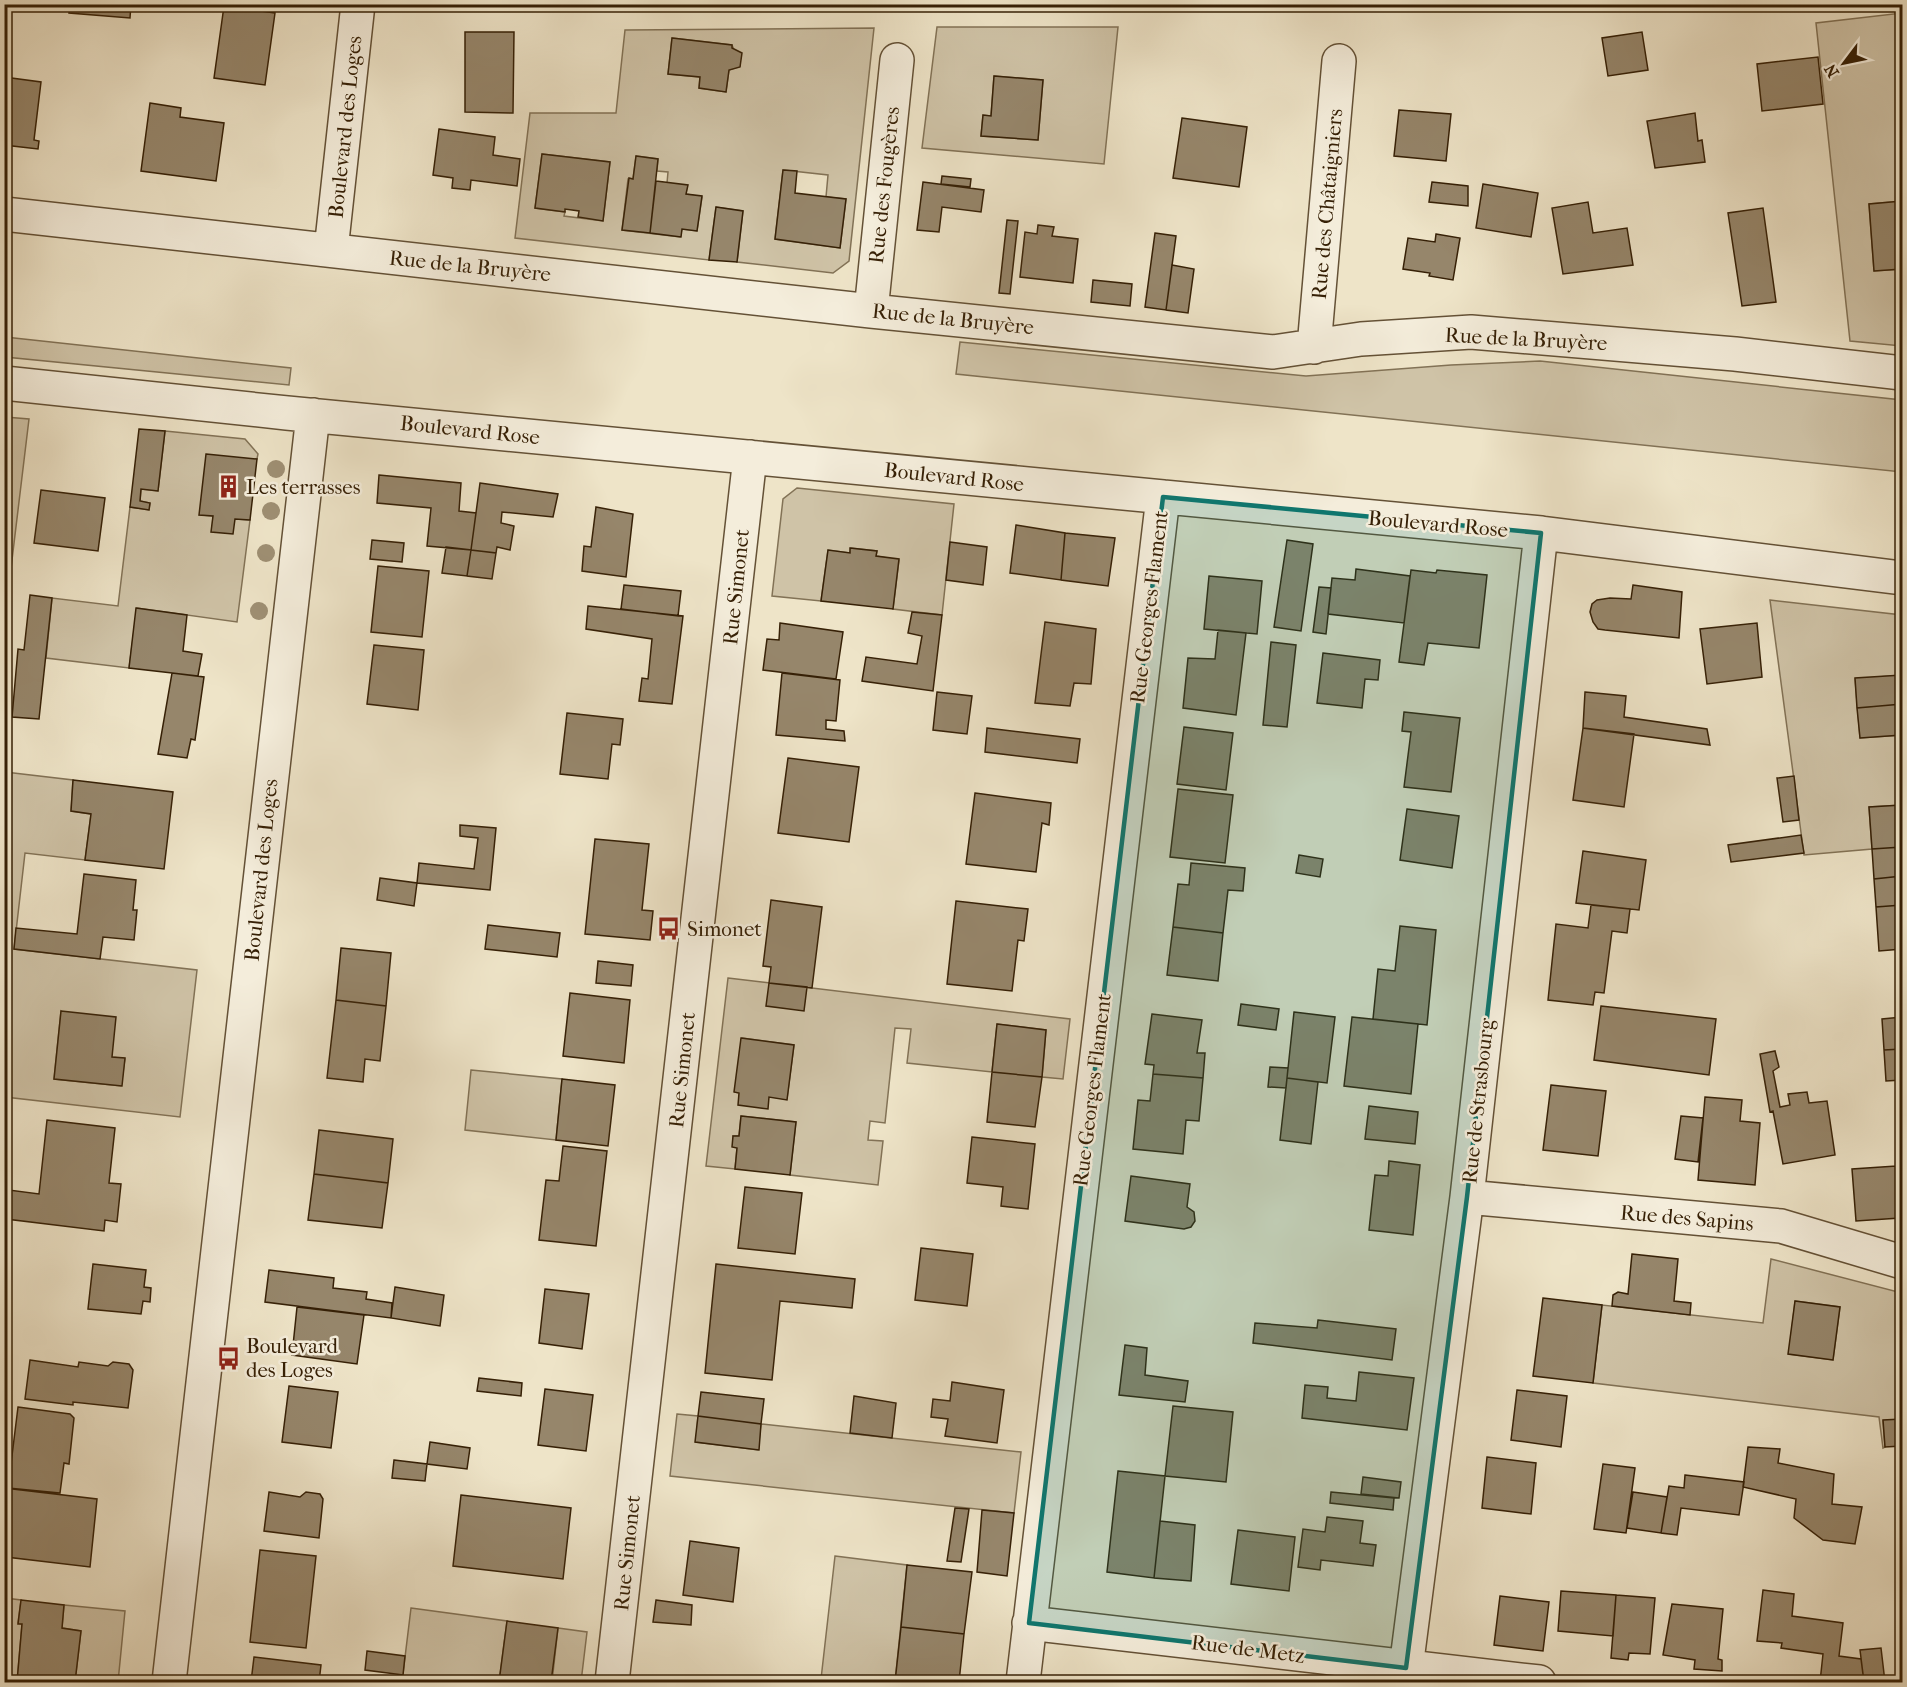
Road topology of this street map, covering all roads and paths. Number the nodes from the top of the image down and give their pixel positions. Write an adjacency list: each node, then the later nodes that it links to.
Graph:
1 (358, 4): 5 (street, Boulevard des Loges)
2 (897, 60): 6 (street, Rue des Fougères)
3 (1340, 62): 7 (street, Rue des Châtaigniers)
4 (4, 214): 5 (street, Rue de la Bruyère)
5 (331, 250): 6 (street, Rue de la Bruyère)
6 (871, 311): 7 (street, Rue de la Bruyère)
7 (1314, 347): 8 (street, Rue de la Bruyère)
8 (1902, 373)
9 (4, 383): 10 (street, Boulevard Rose)
10 (313, 415): 11 (street, Boulevard Rose); 19 (street, Boulevard des Loges)
11 (750, 457): 12 (street, Boulevard Rose); 20 (street, Rue Simonet)
12 (1162, 497): 13 (street, Boulevard Rose); 17 (street, Rue Georges Flament)
13 (1541, 533): 14 (street, Boulevard Rose); 15 (street, Rue de Strasbourg)
14 (1902, 578)
15 (1467, 1197): 16 (street, Rue des Sapins); 18 (street, Rue de Strasbourg)
16 (1902, 1262)
17 (1029, 1623): 18 (street, Rue de Metz); 21 (street, Rue Georges Flament)
18 (1406, 1668): 22 (street, Rue de Metz)
19 (169, 1683)
20 (612, 1683)
21 (1023, 1683)
22 (1539, 1683)

